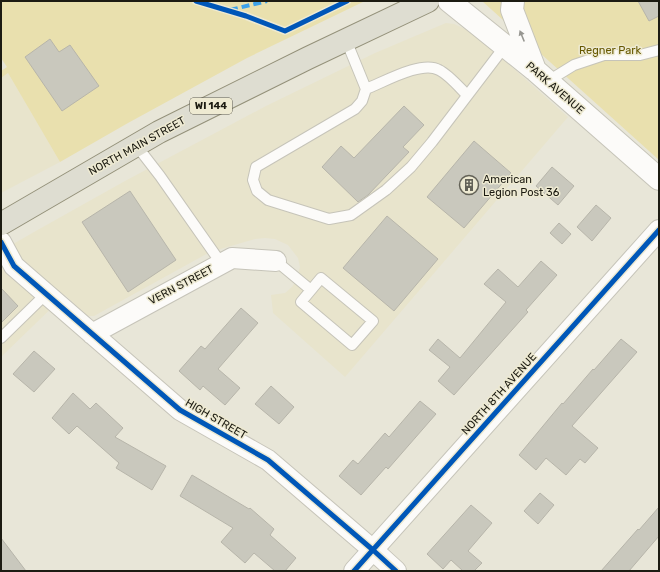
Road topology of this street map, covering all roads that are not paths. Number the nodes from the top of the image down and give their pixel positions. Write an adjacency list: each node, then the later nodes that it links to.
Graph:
1 (428, 1): 4 (main road, NORTH MAIN STREET / WI 144)
2 (449, 1): 5 (street, PARK AVENUE)
3 (513, 1): 7 (street, one-way to 3)
4 (346, 40): 8 (lane); 10 (main road, NORTH MAIN STREET / WI 144)
5 (505, 46): 7 (street, PARK AVENUE); 9 (lane)
6 (659, 50): 7 (lane)
7 (542, 76): 11 (street, PARK AVENUE)
8 (366, 89): 9 (lane); 9 (lane)
9 (467, 94)
10 (136, 145): 12 (main road, NORTH MAIN STREET / WI 144); 16 (lane)
11 (659, 178)
12 (1, 224)
13 (659, 230): 21 (street, NORTH 8TH AVENUE)
14 (1, 242): 18 (street, HIGH STREET)
15 (276, 261): 16 (street, VERN STREET); 17 (lane)
16 (221, 263): 19 (street, VERN STREET)
17 (311, 290): 17 (lane)
18 (46, 294): 19 (street, HIGH STREET); 20 (lane)
19 (92, 334): 21 (street, HIGH STREET)
20 (1, 338)
21 (373, 550): 22 (street, NORTH 8TH AVENUE); 23 (street, HIGH STREET)
22 (354, 571)
23 (396, 571)

